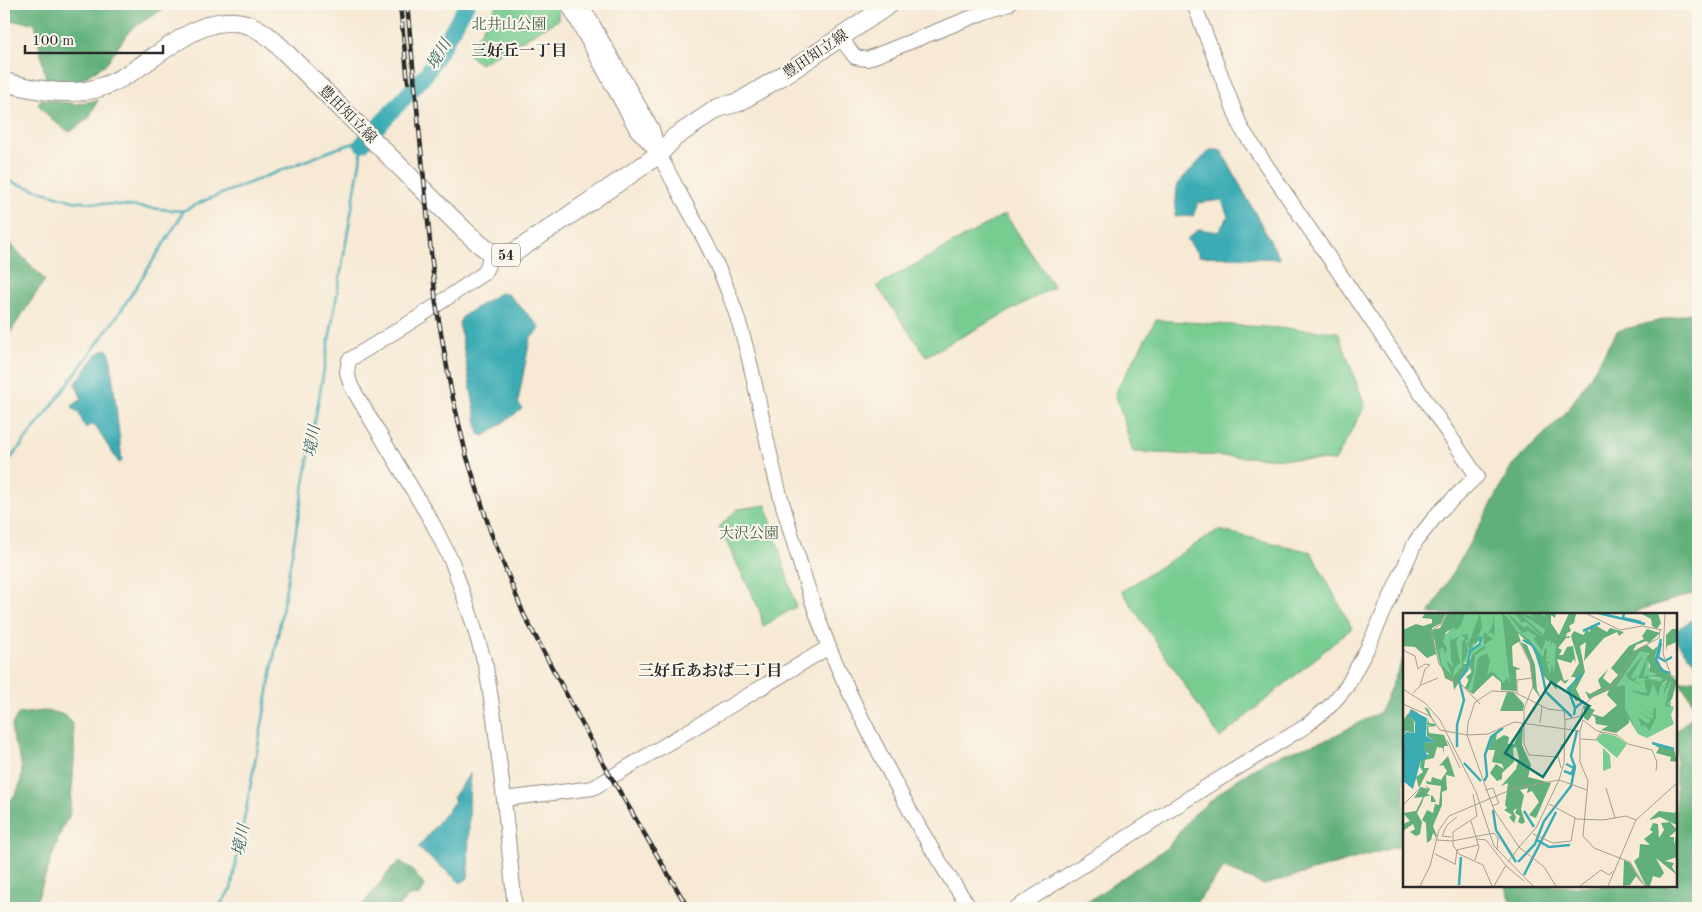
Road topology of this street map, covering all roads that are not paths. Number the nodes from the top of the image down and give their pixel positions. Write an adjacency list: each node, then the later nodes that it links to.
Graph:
1 (568, 4): 8 (street)
2 (581, 4): 8 (street)
3 (890, 4): 6 (main road, 豊田知立線 / 54)
4 (1009, 4): 6 (street)
5 (1194, 4): 14 (street)
6 (840, 37): 8 (main road, 豊田知立線 / 54)
7 (4, 82): 9 (main road, 豊田知立線 / 54)
8 (659, 154): 9 (main road, 豊田知立線 / 54); 10 (street)
9 (490, 252): 11 (street)
10 (829, 647): 11 (street); 13 (street)
11 (504, 799): 12 (street)
12 (515, 908)
13 (970, 908)
14 (1016, 908)

